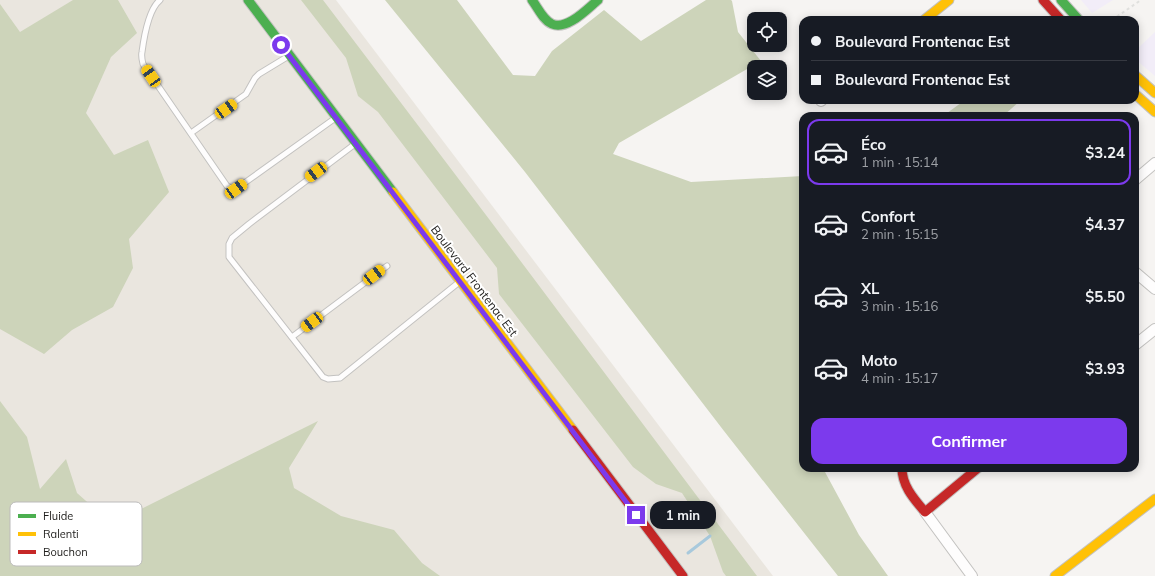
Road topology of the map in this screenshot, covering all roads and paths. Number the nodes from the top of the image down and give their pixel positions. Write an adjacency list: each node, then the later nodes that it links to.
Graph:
1 (160, 0): 19 (lane)
2 (248, 0): 13 (main road, Boulevard Frontenac Est)
3 (532, 0): 4 (main road)
4 (598, 0)
5 (949, 0): 9 (main road)
6 (1043, 0): 10 (main road)
7 (1062, 0): 11 (main road)
8 (1140, 0): 12 (path)
9 (929, 16)
10 (1057, 16)
11 (1076, 16)
12 (1118, 16)
13 (290, 56): 18 (main road, Boulevard Frontenac Est); 19 (lane)
14 (1139, 79): 15 (main road)
15 (1155, 93)
16 (1139, 98): 17 (main road)
17 (1155, 112)
18 (336, 118): 19 (lane); 20 (main road, Boulevard Frontenac Est)
19 (191, 133)
20 (355, 143): 25 (main road, Boulevard Frontenac Est); 28 (lane)
21 (1155, 163): 22 (street)
22 (1139, 177)
23 (387, 266): 28 (lane)
24 (1139, 275): 26 (street)
25 (460, 282): 28 (lane); 34 (main road, Boulevard Frontenac Est)
26 (1155, 289)
27 (1155, 329): 29 (street)
28 (292, 337)
29 (1139, 342)
30 (902, 472): 33 (main road)
31 (973, 472): 33 (main road)
32 (1155, 499): 36 (main road)
33 (925, 512): 35 (street)
34 (683, 576)
35 (972, 576)
36 (1055, 576)

